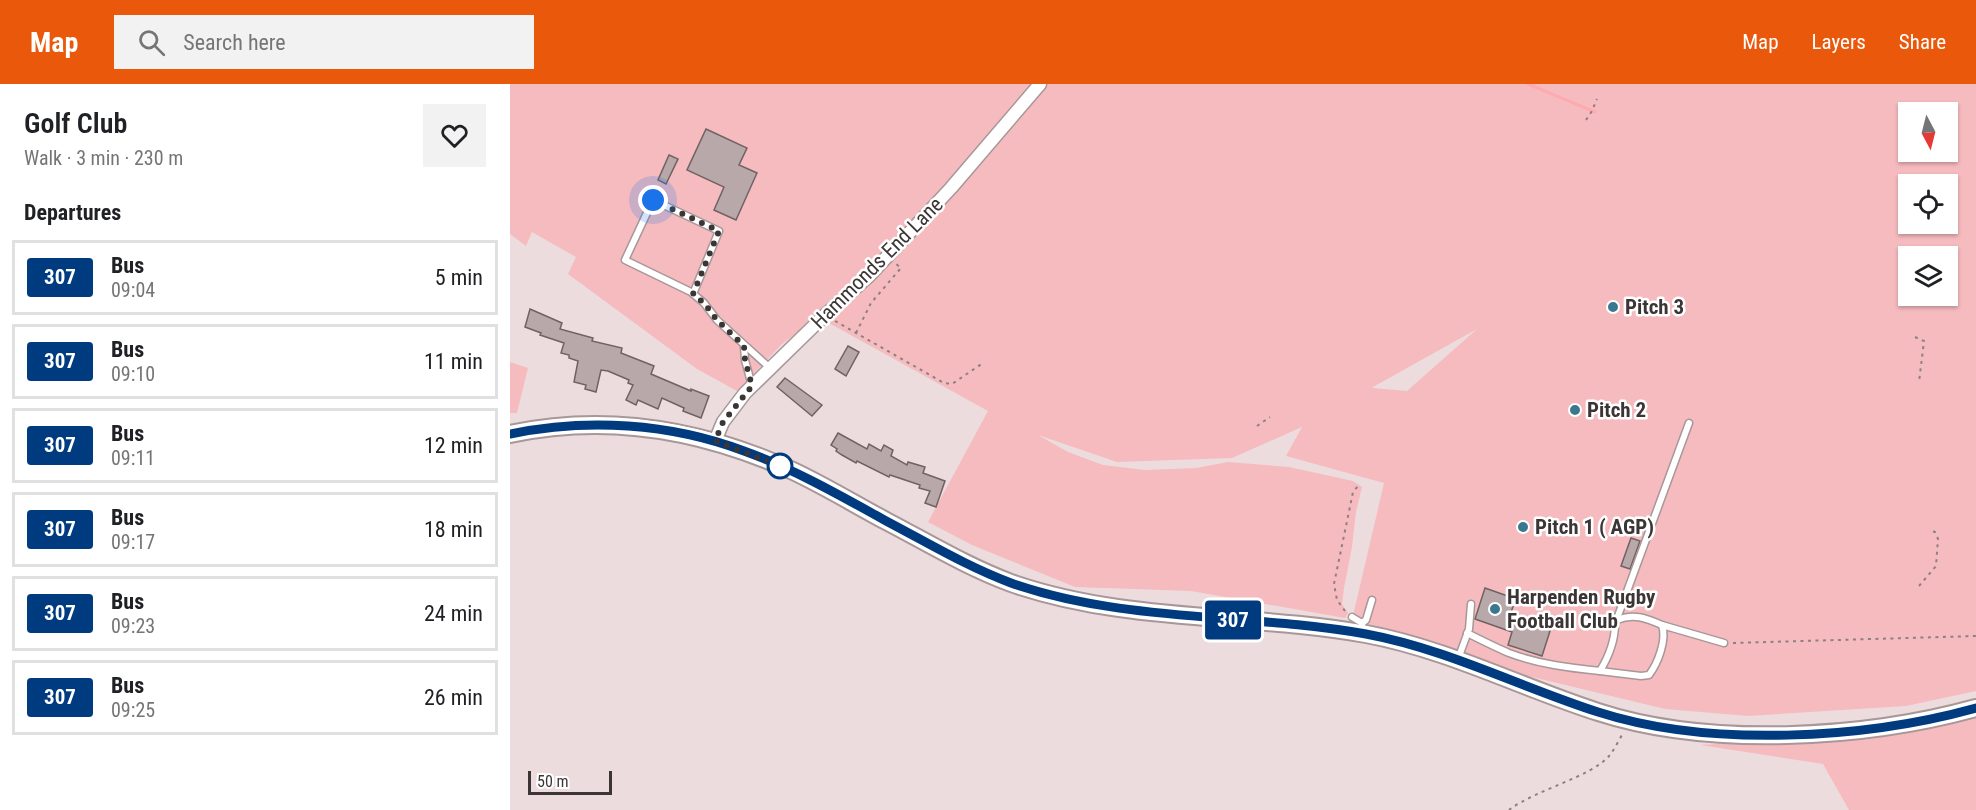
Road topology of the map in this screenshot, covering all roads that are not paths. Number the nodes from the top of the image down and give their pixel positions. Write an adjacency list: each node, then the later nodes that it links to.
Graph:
1 (1040, 84): 4 (street, Hammonds End Lane)
2 (693, 294): 2 (lane); 3 (lane)
3 (744, 346): 4 (lane); 5 (lane)
4 (770, 368): 5 (street, Hammonds End Lane)
5 (752, 386): 8 (street, Hammonds End Lane)
6 (1689, 423): 12 (lane)
7 (510, 434): 8 (main road)
8 (715, 441): 14 (main road)
9 (1372, 600): 14 (lane)
10 (1471, 604): 15 (lane)
11 (1352, 617): 14 (lane)
12 (1617, 620): 13 (lane); 18 (lane)
13 (1662, 625): 16 (lane); 18 (lane)
14 (1363, 629): 17 (main road)
15 (1467, 633): 17 (lane); 18 (lane)
16 (1724, 643)
17 (1457, 659): 19 (main road)
18 (1600, 671)
19 (1976, 708)

